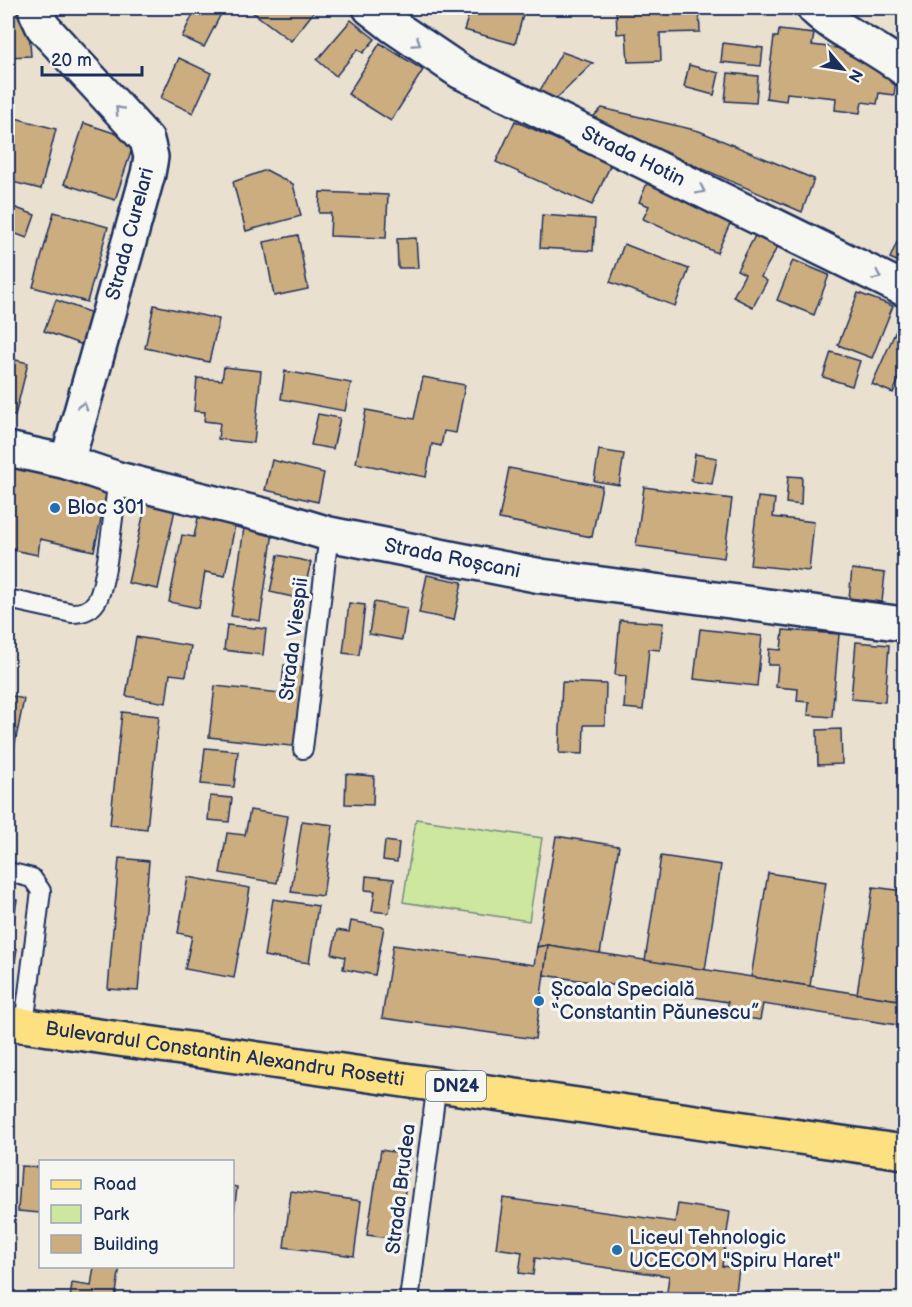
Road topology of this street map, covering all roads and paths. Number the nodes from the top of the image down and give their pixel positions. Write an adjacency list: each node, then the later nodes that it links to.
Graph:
1 (37, 8): 7 (street, Strada Curelari, one-way to 1)
2 (370, 8): 5 (street, Strada Hotin, one-way to 5)
3 (814, 8): 4 (street)
4 (904, 69)
5 (904, 289)
6 (8, 449): 7 (street, Strada Roșcani)
7 (67, 462): 8 (street, Strada Roșcani)
8 (118, 479): 9 (street, Strada Roșcani); 10 (lane)
9 (329, 534): 11 (street, Strada Roșcani); 12 (lane, Strada Viespii)
10 (8, 599)
11 (904, 624)
12 (303, 749)
13 (8, 872): 14 (lane)
14 (15, 1032): 15 (main road, Bulevardul Constantin Alexandru Rosetti / DN24)
15 (435, 1092): 16 (main road, Bulevardul Constantin Alexandru Rosetti / DN24); 17 (main road, Bulevardul Constantin Alexandru Rosetti / DN24); 18 (lane, Strada Brudea)
16 (904, 1152)
17 (904, 1168)
18 (409, 1299)

